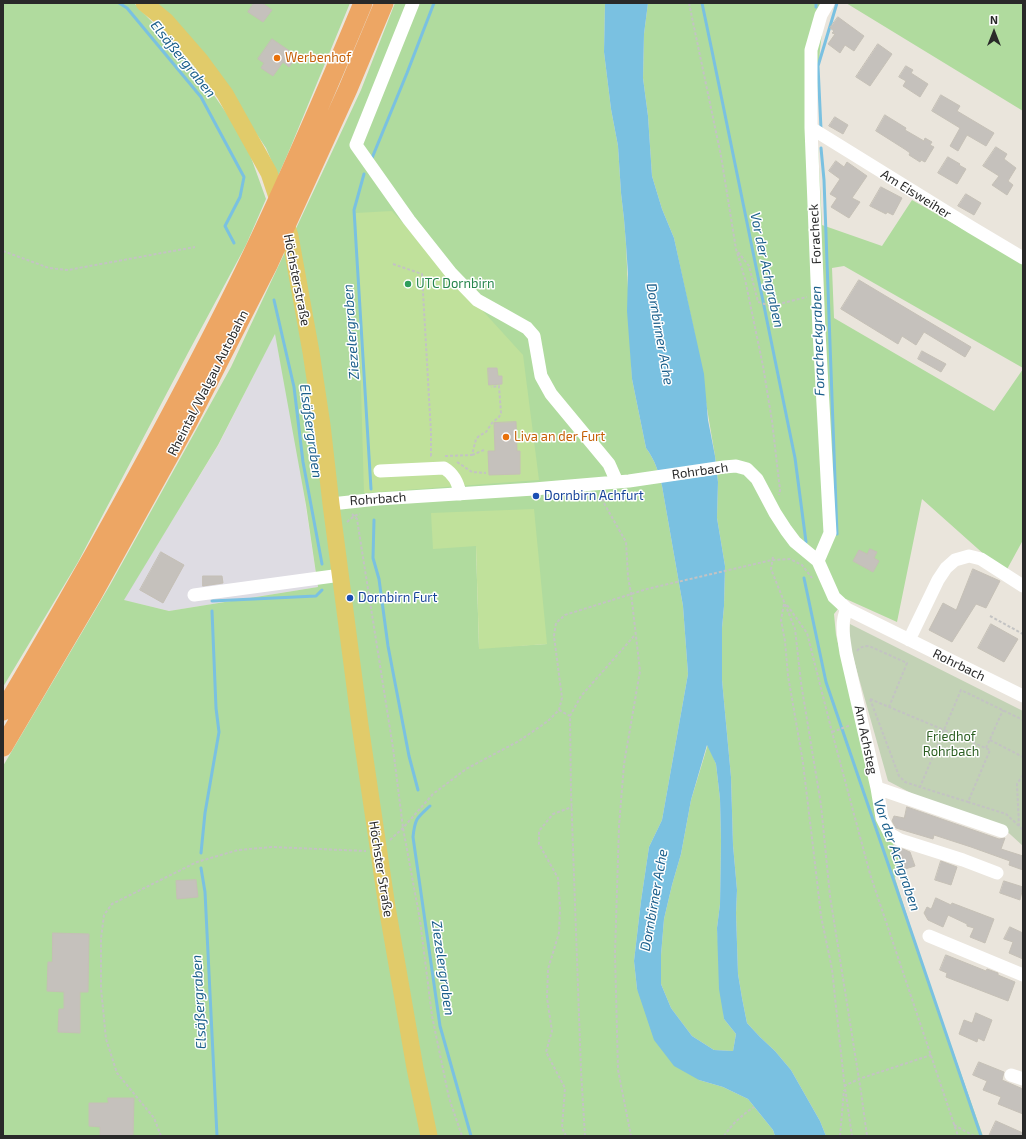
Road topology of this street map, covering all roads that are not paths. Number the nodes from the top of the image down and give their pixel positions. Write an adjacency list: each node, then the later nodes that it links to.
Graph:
1 (144, 3): 11 (main road, Höchsterstraße)
2 (363, 3): 20 (highway, Rheintal/Walgau Autobahn)
3 (384, 3): 21 (highway, Rheintal/Walgau Autobahn)
4 (414, 3): 9 (street)
5 (828, 3): 6 (street, Foracheck)
6 (811, 128): 7 (street, Am Eisweiher); 12 (street, Foracheck)
7 (1023, 258)
8 (380, 472): 10 (street)
9 (617, 482): 10 (street, Rohrbach); 12 (street, Rohrbach)
10 (460, 494): 11 (street, Rohrbach)
11 (331, 504): 13 (main road, Höchsterstraße)
12 (818, 561): 17 (street, Rohrbach)
13 (341, 575): 15 (street); 16 (main road, Höchsterstraße)
14 (1023, 586): 18 (street)
15 (194, 594)
16 (343, 600): 27 (main road, Höchster Straße)
17 (847, 609): 18 (street, Rohrbach); 22 (street, Am Achsteg)
18 (909, 640): 19 (street, Rohrbach)
19 (1023, 696)
20 (3, 711)
21 (3, 747)
22 (877, 788): 23 (street, Am Achsteg); 24 (street)
23 (1002, 831)
24 (997, 873)
25 (929, 936): 26 (street)
26 (1023, 975)
27 (429, 1136)

